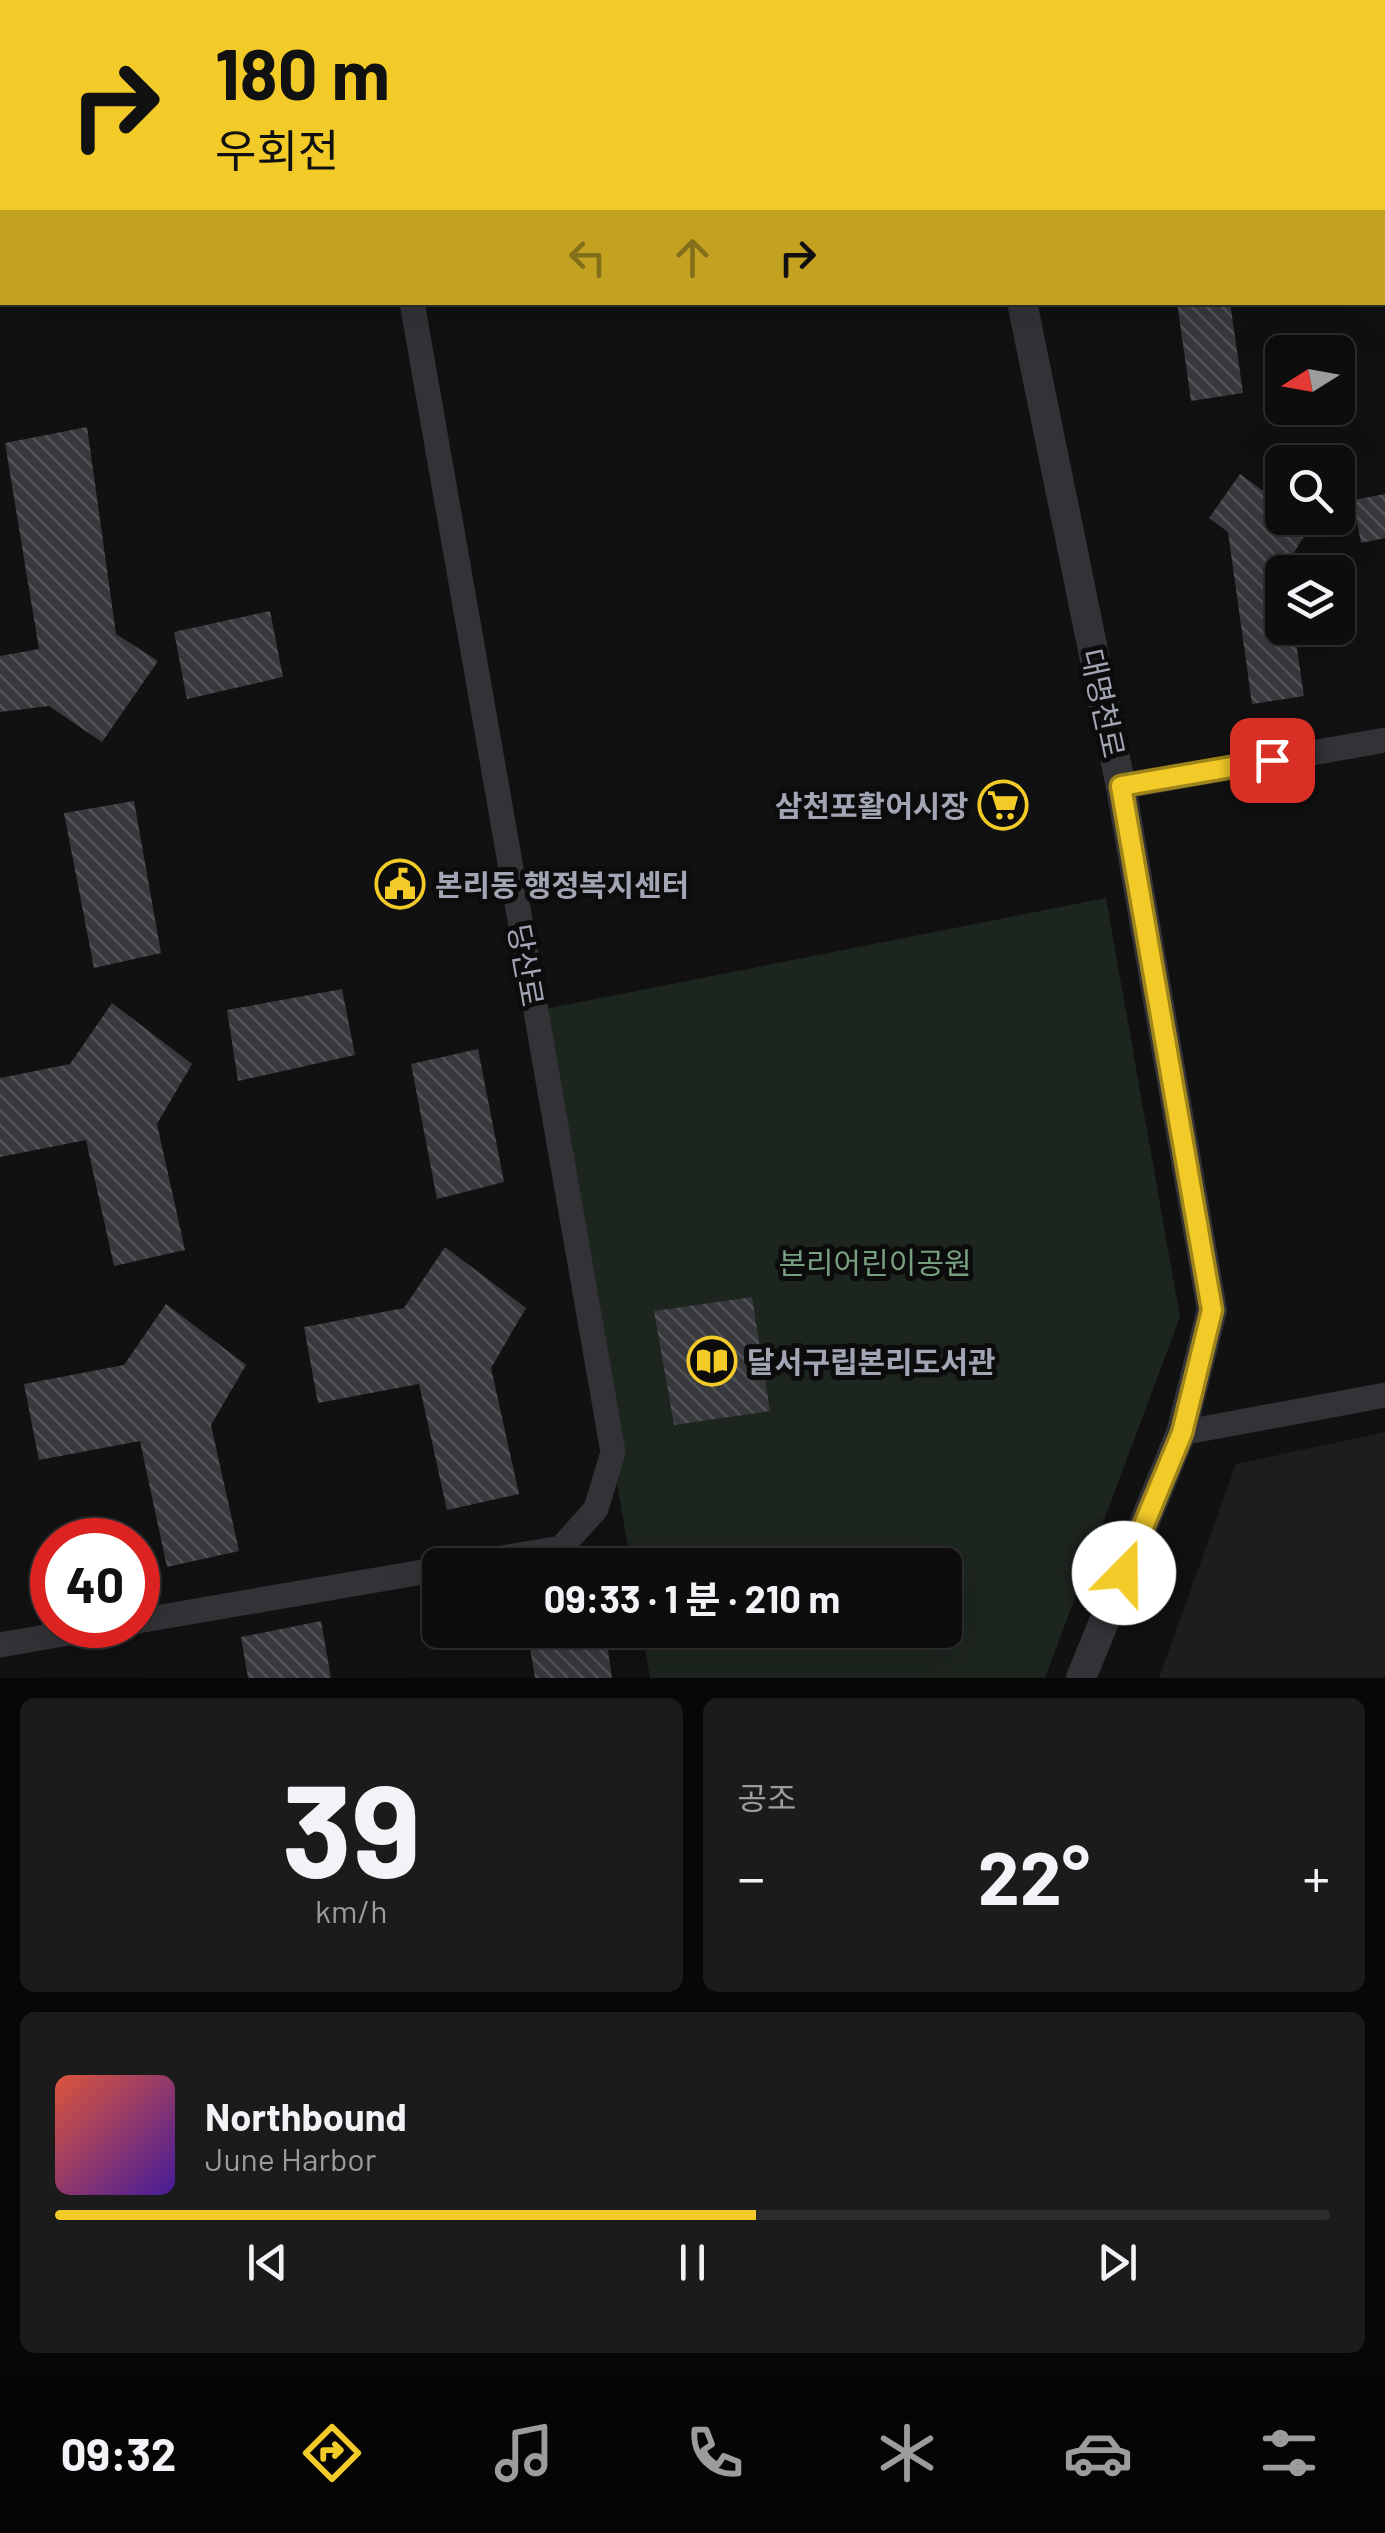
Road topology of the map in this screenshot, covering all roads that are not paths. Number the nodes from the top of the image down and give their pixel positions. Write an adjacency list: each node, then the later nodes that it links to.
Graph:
1 (413, 305): 7 (street, 당산로)
2 (1023, 305): 4 (street, 대명천로)
3 (1385, 740): 4 (street)
4 (1121, 786): 6 (street, 대명천로)
5 (1385, 1395): 6 (street)
6 (1182, 1433): 12 (street, 대명천로)
7 (561, 1548)
8 (422, 1571): 9 (street)
9 (160, 1617)
10 (30, 1640): 11 (street)
11 (0, 1645)
12 (1081, 1678)

